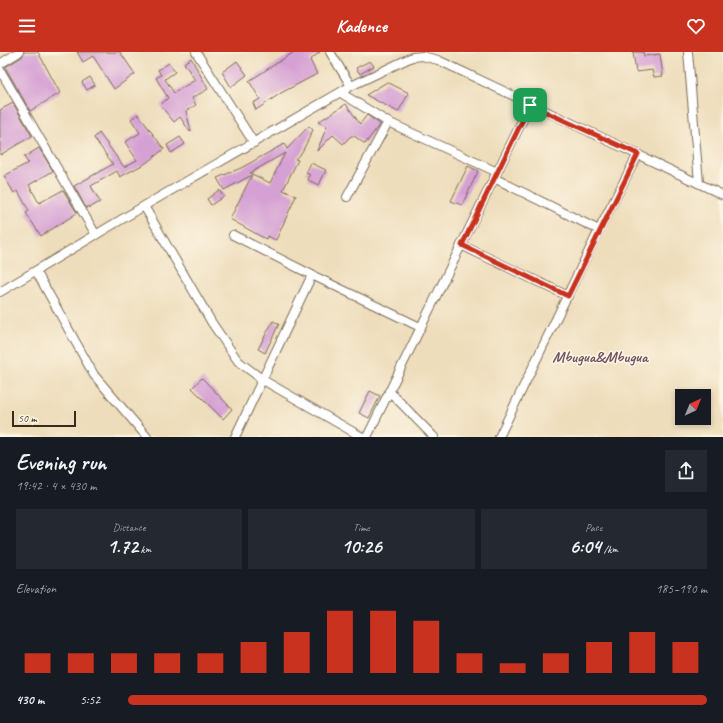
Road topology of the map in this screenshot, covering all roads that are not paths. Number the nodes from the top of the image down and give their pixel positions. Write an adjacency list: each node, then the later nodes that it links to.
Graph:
1 (19, 52): 6 (street)
2 (196, 52): 12 (street)
3 (330, 52): 8 (street)
4 (688, 52): 15 (street)
5 (423, 54): 8 (street); 10 (street)
6 (0, 64)
7 (0, 70): 20 (street)
8 (351, 86): 9 (street)
9 (341, 93): 11 (street); 12 (street)
10 (530, 105): 13 (street); 14 (street)
11 (388, 122): 14 (street); 17 (street)
12 (254, 143): 18 (street)
13 (638, 154): 15 (street); 19 (street)
14 (495, 175): 19 (street); 22 (street)
15 (699, 183): 16 (street)
16 (723, 195)
17 (347, 197)
18 (144, 206): 20 (street); 28 (street)
19 (599, 230): 26 (street)
20 (96, 235): 23 (street)
21 (233, 235): 24 (street)
22 (462, 245): 26 (street); 27 (street)
23 (36, 271): 25 (street); 30 (street)
24 (312, 275): 27 (street); 28 (street)
25 (0, 292)
26 (568, 296): 35 (street)
27 (420, 327): 29 (street)
28 (263, 380): 31 (street); 32 (street)
29 (389, 391): 33 (street); 34 (street)
30 (147, 437)
31 (235, 437)
32 (362, 437)
33 (367, 437)
34 (434, 437)
35 (500, 437)

